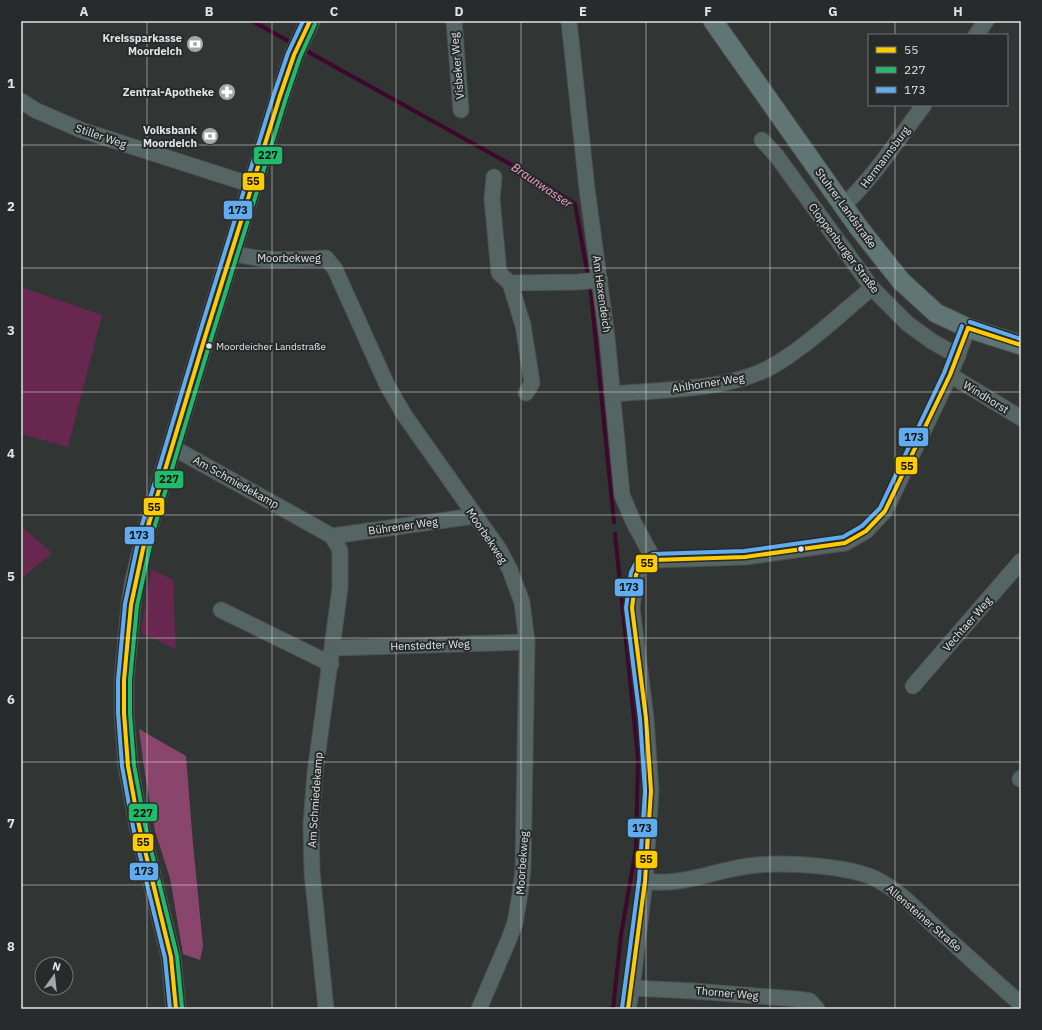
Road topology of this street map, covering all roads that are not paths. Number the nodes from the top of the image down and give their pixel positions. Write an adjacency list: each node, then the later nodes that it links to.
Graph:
1 (454, 21): 9 (street, Visbeker Weg)
2 (569, 21): 15 (street, Am Hexendeich)
3 (713, 21): 13 (main road, Stuhrer Landstraße)
4 (986, 21): 6 (street)
5 (306, 29): 12 (main road)
6 (977, 34)
7 (21, 101): 12 (street, Stiller Weg)
8 (923, 106): 13 (street, Hermannsburg)
9 (461, 110)
10 (762, 140): 17 (street, Cloppenburger Straße)
11 (494, 177): 16 (street)
12 (252, 185): 14 (main road)
13 (843, 206): 18 (main road, Stuhrer Landstraße)
14 (231, 252): 25 (main road); 26 (street, Moorbekweg)
15 (600, 280): 16 (street); 23 (street, Am Hexendeich)
16 (510, 283): 22 (street)
17 (872, 288): 20 (street, Cloppenburger Straße); 23 (street, Ahlhorner Weg)
18 (968, 328): 19 (main road, Stuhrer Landstraße); 20 (street)
19 (1021, 346)
20 (958, 356): 21 (street)
21 (950, 375): 24 (street, Windhorst); 28 (street)
22 (526, 393)
23 (612, 394): 28 (street, Am Hexendeich)
24 (1021, 418)
25 (172, 447): 27 (street, Am Schmiedekamp); 38 (main road)
26 (474, 516): 27 (street, Bührener Weg); 31 (street, Moorbekweg)
27 (332, 536): 32 (street, Am Schmiedekamp)
28 (652, 561): 35 (street)
29 (1021, 561): 34 (street, Vechtaer Weg)
30 (221, 610): 33 (street)
31 (526, 642): 32 (street, Henstedter Weg); 40 (street, Moorbekweg)
32 (333, 648): 33 (street, Am Schmiedekamp)
33 (331, 664): 39 (street, Am Schmiedekamp)
34 (913, 686)
35 (644, 881): 36 (street); 37 (street, Allensteiner Straße)
36 (632, 988): 41 (street); 42 (street, Thorner Weg)
37 (1021, 1004)
38 (176, 1009)
39 (326, 1009)
40 (479, 1009)
41 (628, 1009)
42 (817, 1009)

